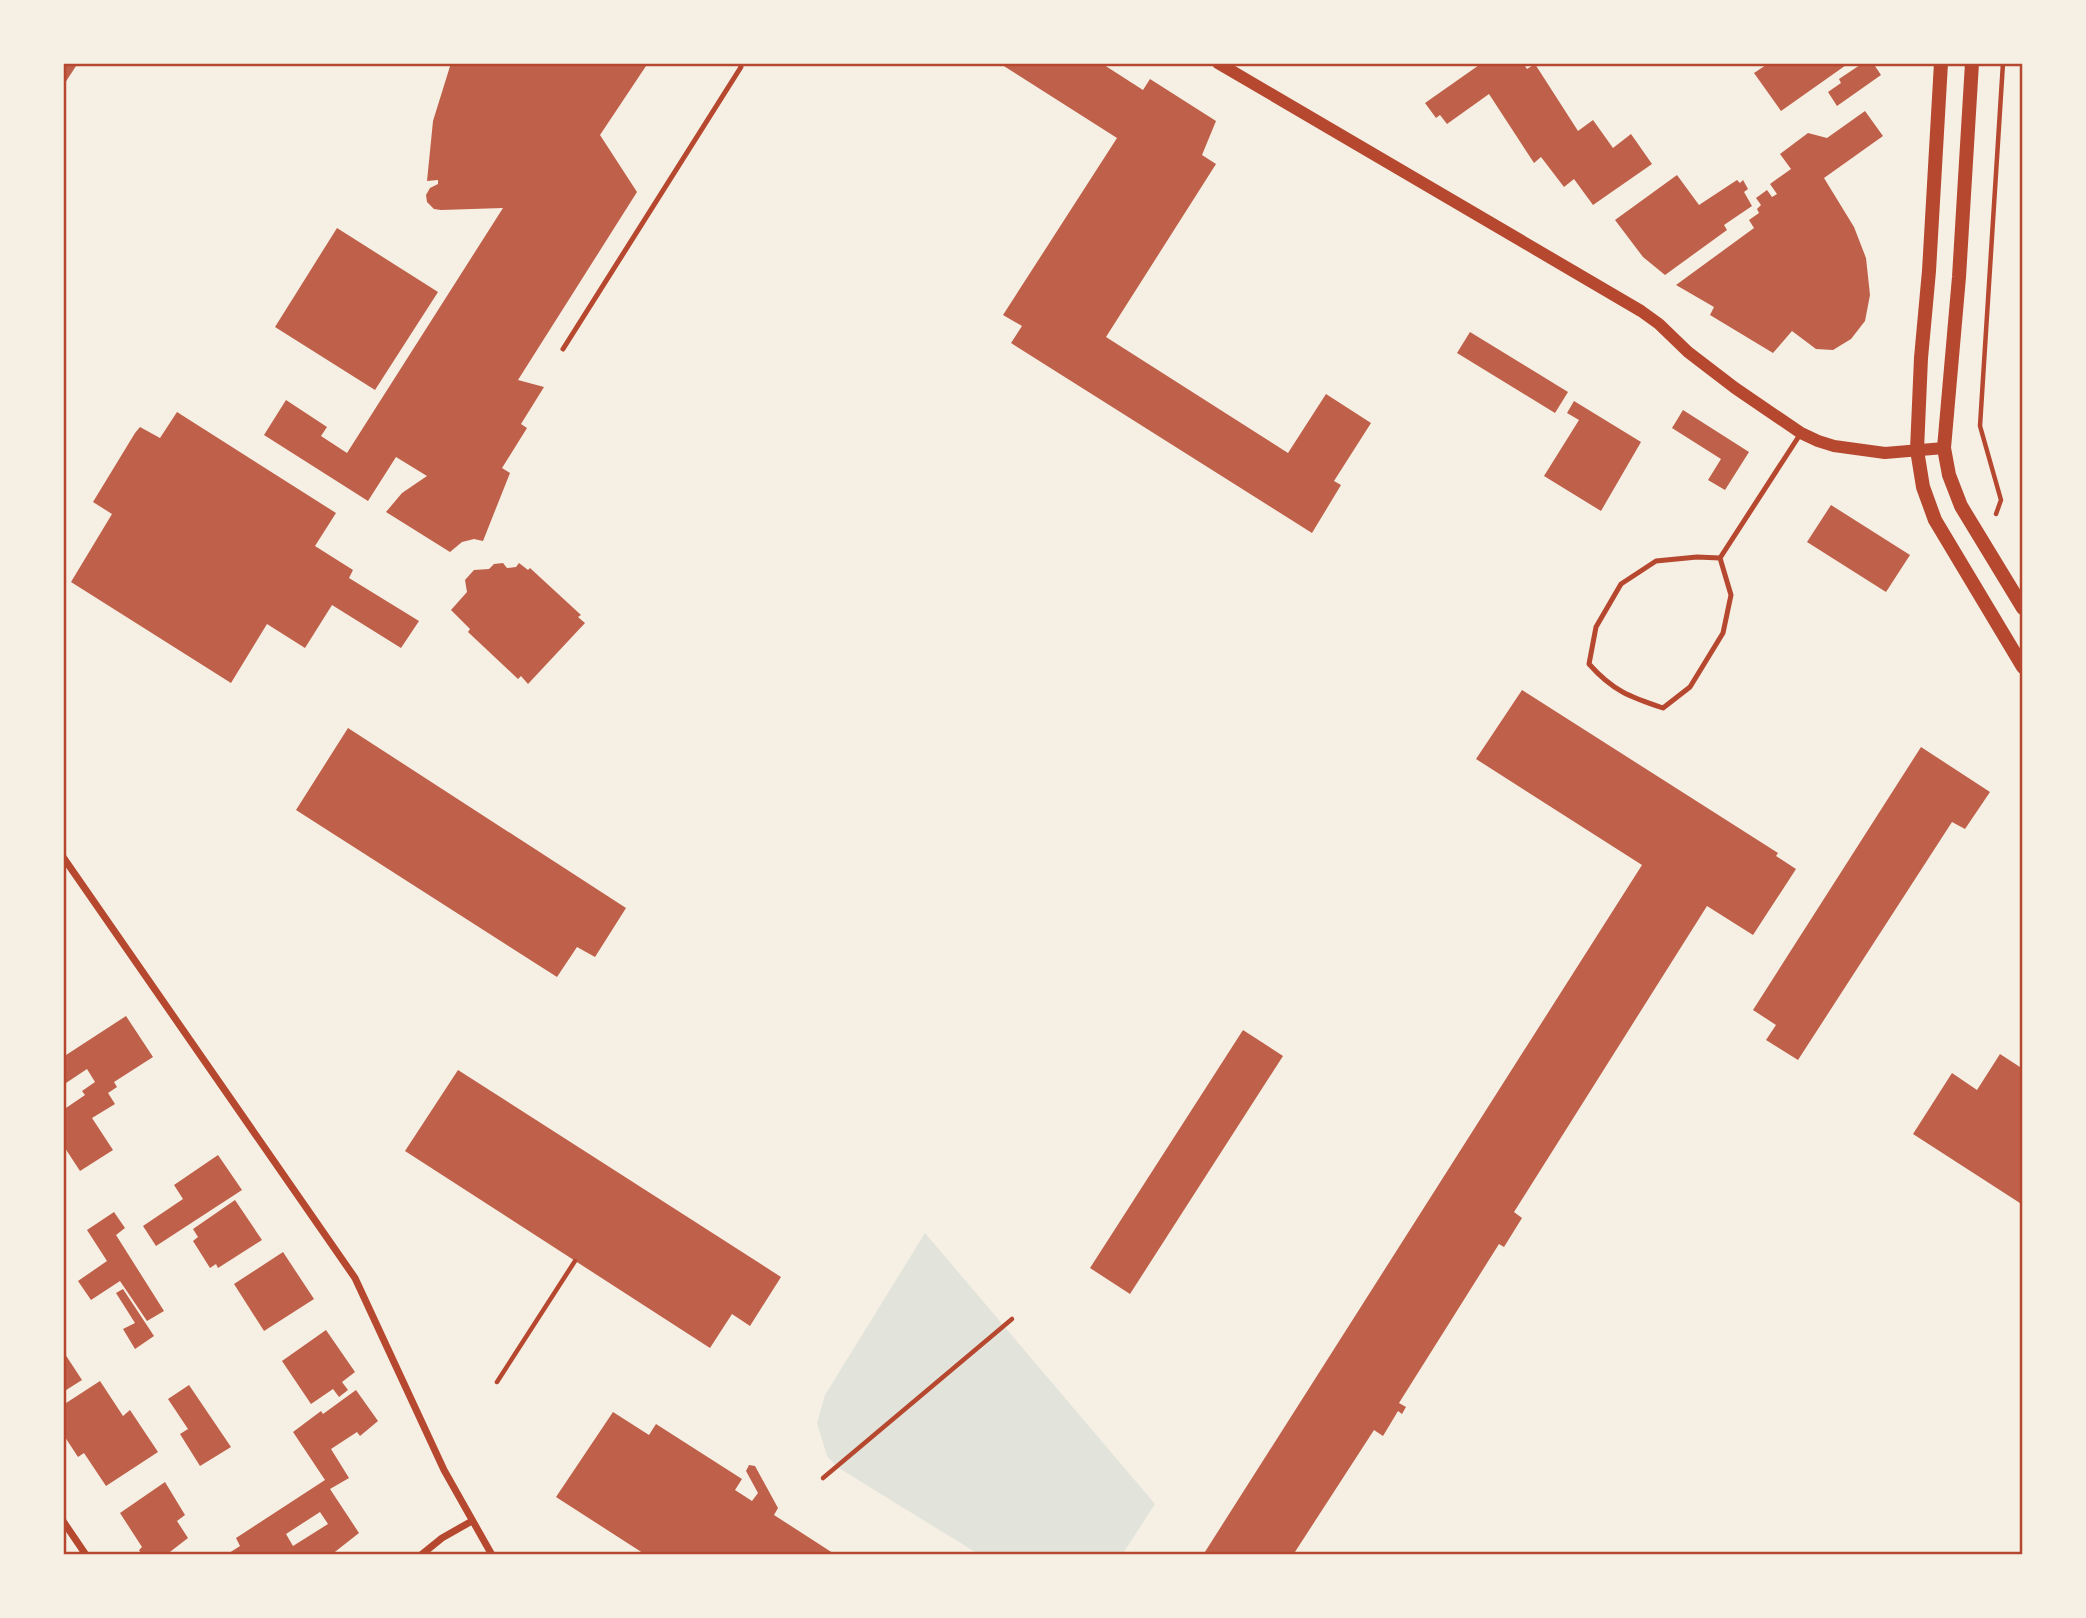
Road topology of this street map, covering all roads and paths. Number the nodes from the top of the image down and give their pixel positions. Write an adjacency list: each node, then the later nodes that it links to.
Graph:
1 (740, 63): 6 (lane)
2 (1218, 63): 7 (street)
3 (1941, 63): 9 (main road)
4 (1972, 63): 8 (main road)
5 (2003, 63): 10 (path)
6 (563, 349)
7 (1801, 433): 9 (street); 11 (lane)
8 (1944, 448): 9 (street); 10 (main road)
9 (1917, 450): 13 (main road)
10 (1989, 552): 12 (main road)
11 (1720, 558): 11 (lane)
12 (2023, 608)
13 (2023, 667)
14 (63, 857): 20 (street)
15 (575, 1261): 17 (path)
16 (1012, 1319): 18 (path)
17 (497, 1382)
18 (823, 1478)
19 (63, 1521): 21 (street)
20 (472, 1521): 22 (street); 23 (street)
21 (86, 1555)
22 (421, 1555)
23 (492, 1555)

